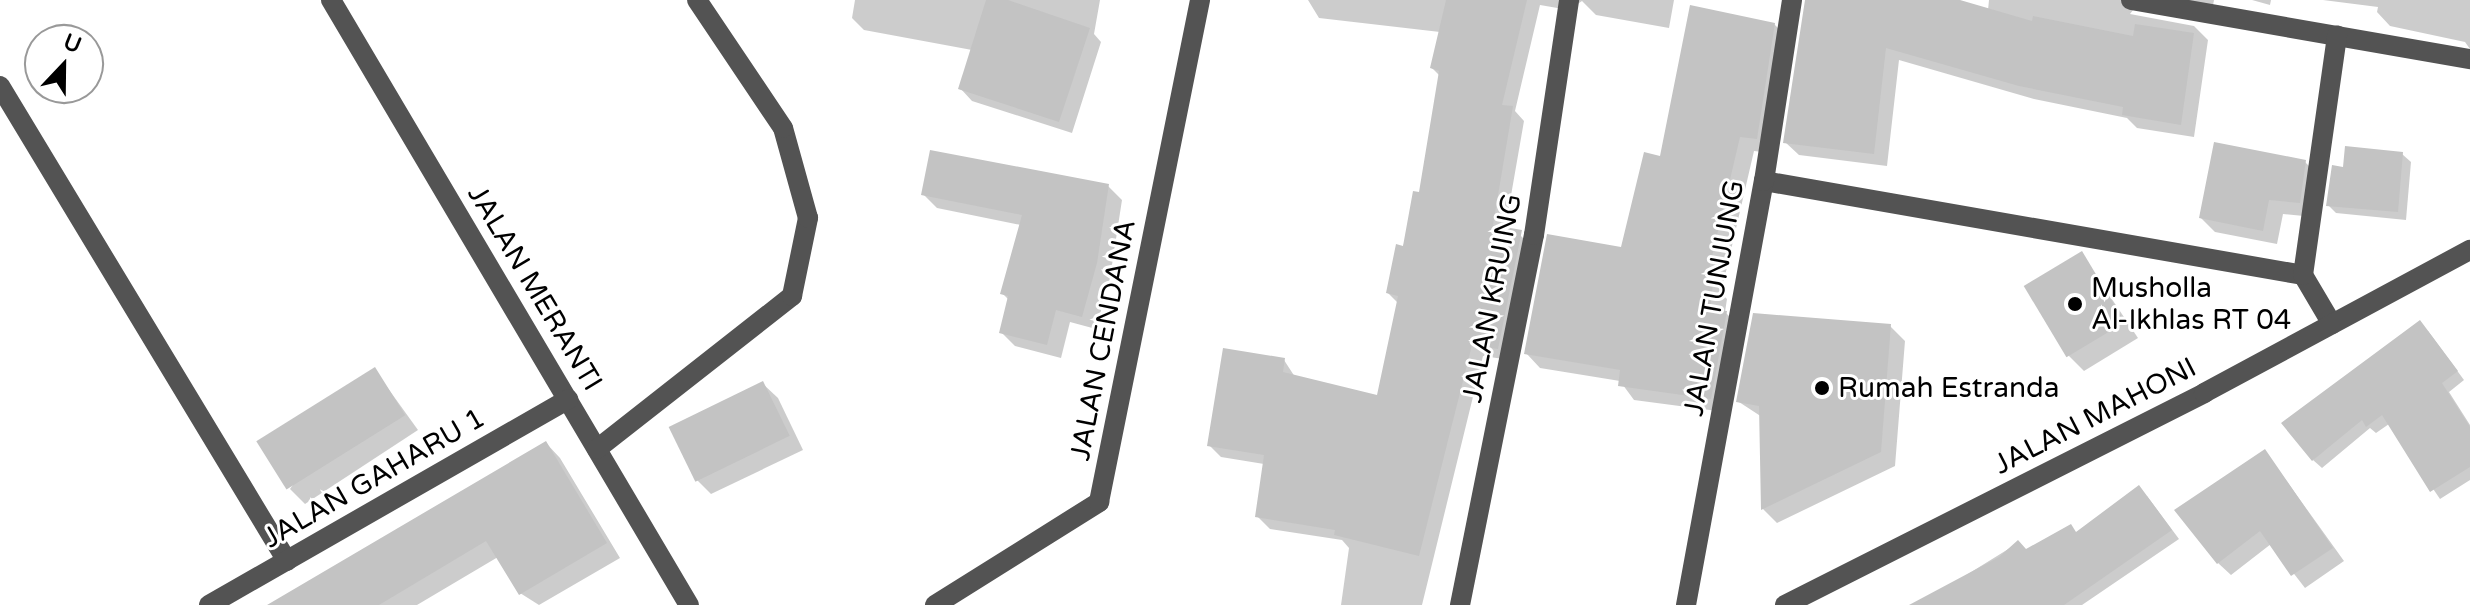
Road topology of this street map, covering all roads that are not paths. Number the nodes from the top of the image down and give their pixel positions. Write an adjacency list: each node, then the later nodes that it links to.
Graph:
1 (331, 0): 14 (street, JALAN MERANTI)
2 (697, 0): 15 (street)
3 (1200, 0): 19 (street, JALAN CENDANA)
4 (1569, 0): 20 (street, JALAN KRUING)
5 (1792, 0): 10 (street, JALAN TUNJUNG)
6 (2131, 0): 7 (street)
7 (2337, 35): 8 (street); 12 (street)
8 (2470, 59)
9 (0, 86): 16 (street)
10 (1764, 181): 12 (street); 21 (street, JALAN TUNJUNG)
11 (2470, 250): 13 (street, JALAN MAHONI)
12 (2303, 275): 13 (street)
13 (2332, 324): 22 (street, JALAN MAHONI)
14 (568, 399): 15 (street, JALAN MERANTI); 16 (street, JALAN GAHARU 1)
15 (597, 449): 18 (street, JALAN MERANTI)
16 (287, 561): 17 (street, JALAN GAHARU 1)
17 (209, 605)
18 (689, 605)
19 (935, 605)
20 (1460, 605)
21 (1686, 605)
22 (1785, 605)

